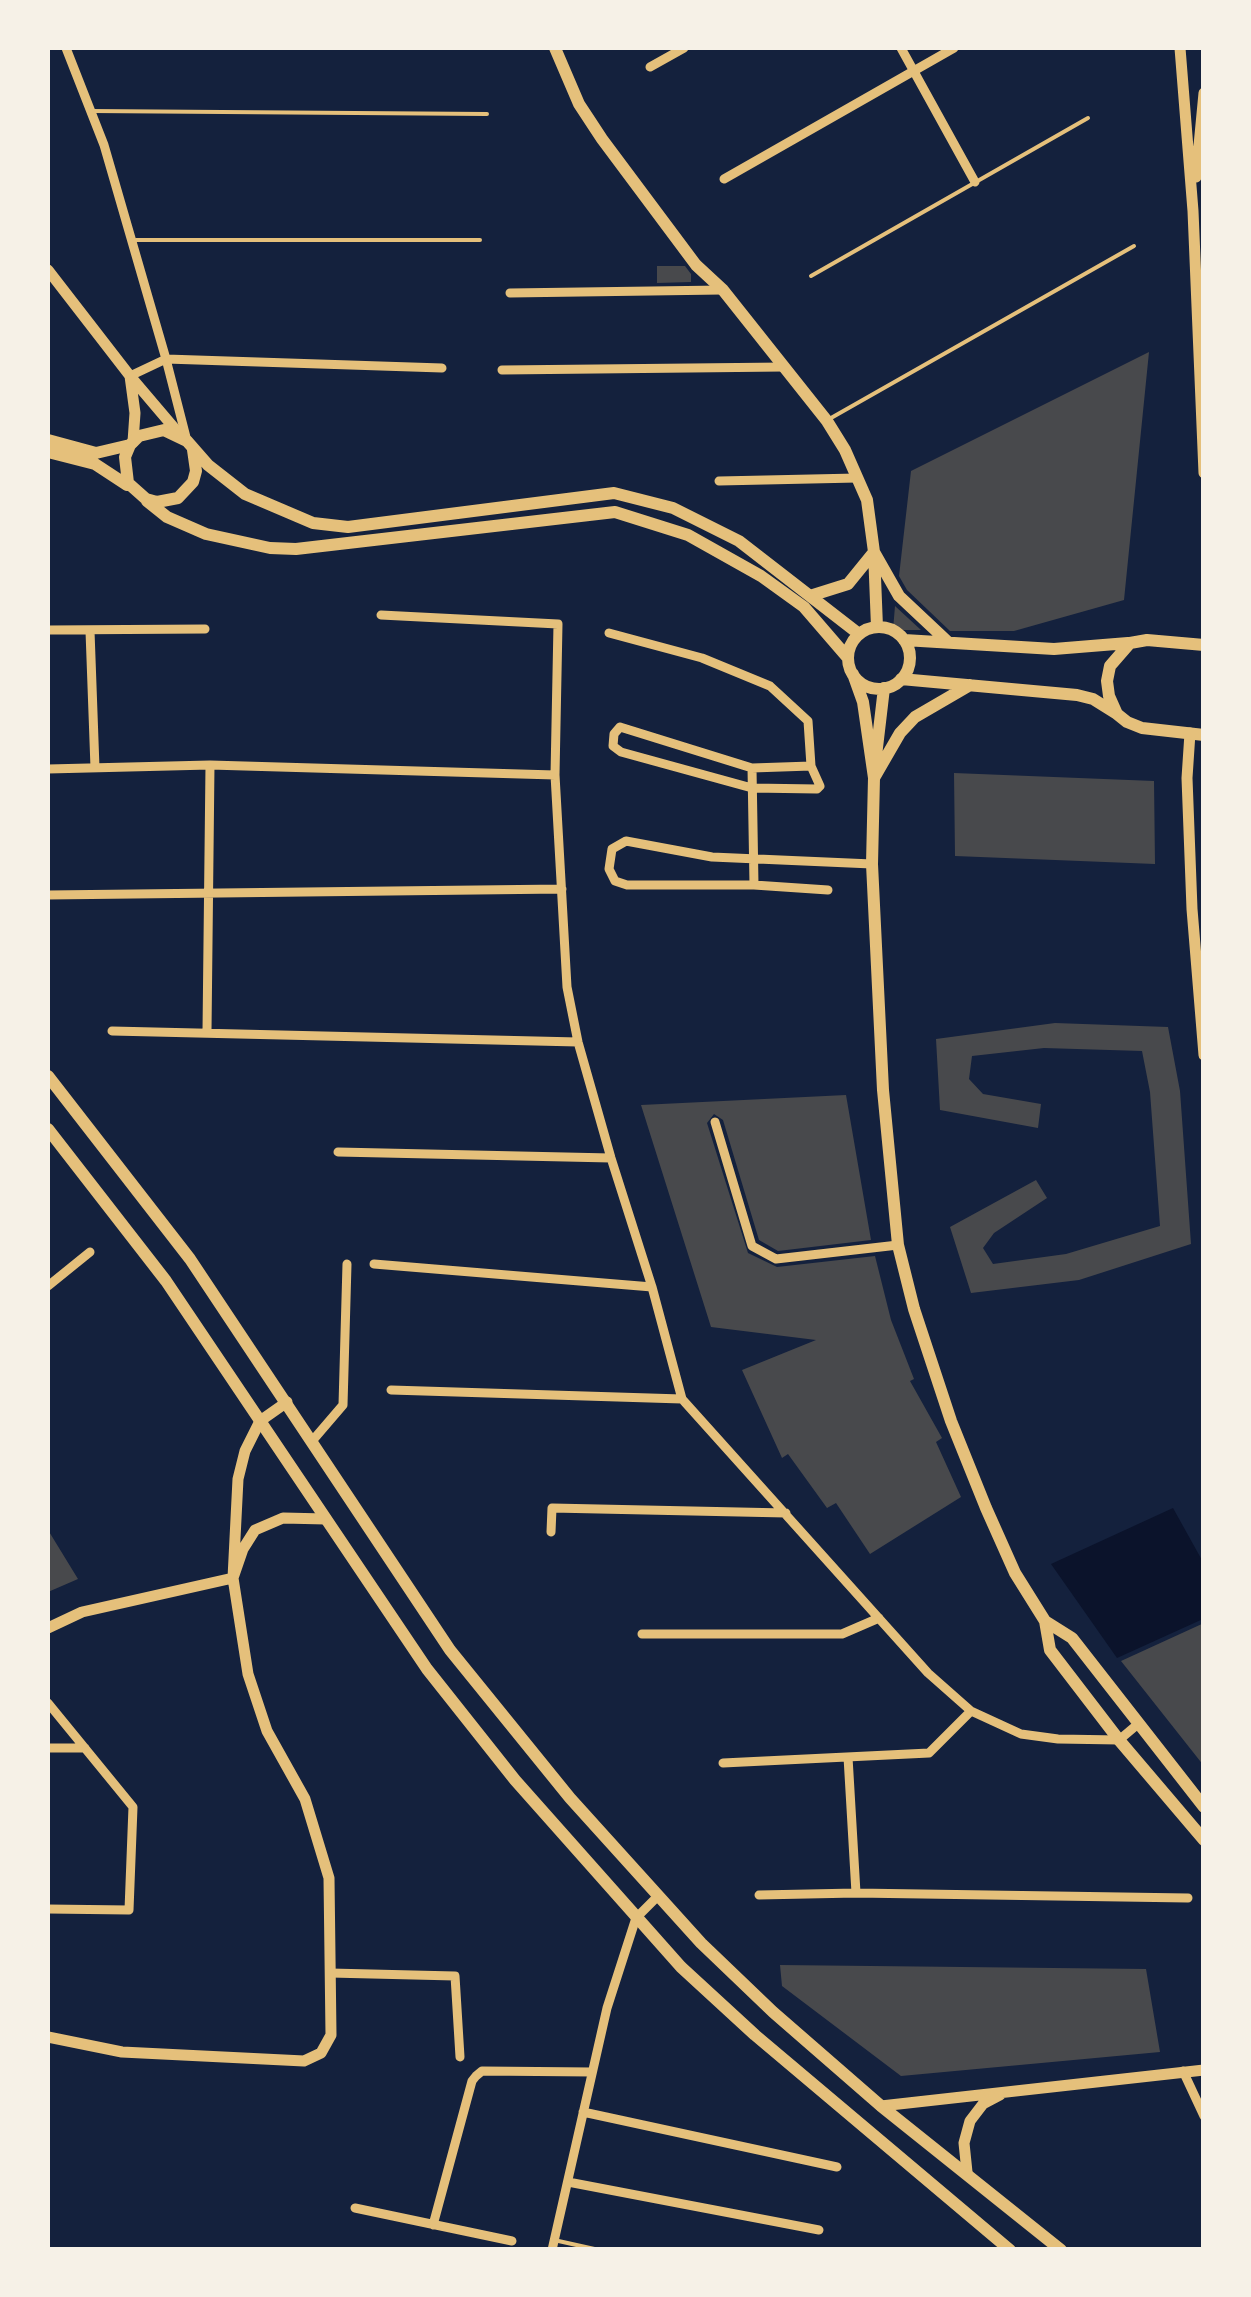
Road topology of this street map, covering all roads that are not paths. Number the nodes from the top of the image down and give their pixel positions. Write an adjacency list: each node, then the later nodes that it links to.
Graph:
1 (66, 48): 10 (street)
2 (555, 48): 21 (main road)
3 (684, 48): 7 (street)
4 (901, 48): 8 (street)
5 (954, 48): 8 (street)
6 (1180, 48): 15 (street)
7 (650, 67)
8 (914, 71): 13 (street); 14 (street)
9 (1204, 94): 15 (street)
10 (91, 111): 11 (lane); 16 (street)
11 (487, 114)
12 (1088, 118): 14 (lane)
13 (724, 179)
14 (975, 182): 20 (lane)
15 (1194, 211): 27 (street)
16 (131, 240): 17 (lane); 23 (street)
17 (480, 240)
18 (1134, 246): 29 (lane)
19 (48, 270): 28 (street)
20 (811, 276)
21 (724, 290): 22 (street); 24 (main road)
22 (510, 293)
23 (166, 359): 25 (street); 28 (street); 31 (street)
24 (784, 367): 26 (street); 29 (main road)
25 (442, 368)
26 (502, 370)
27 (1201, 371): 34 (street)
28 (130, 376): 31 (street); 32 (street)
29 (827, 421): 35 (main road)
30 (48, 440): 32 (main road)
31 (187, 442): 32 (main road); 37 (main road); 39 (main road)
32 (132, 443): 37 (main road)
33 (48, 452): 37 (main road)
34 (1204, 472)
35 (857, 478): 36 (street); 38 (main road)
36 (719, 481)
37 (141, 496): 39 (main road)
38 (874, 552): 39 (main road); 41 (main road); 48 (main road)
39 (809, 601): 46 (main road); 51 (main road)
40 (381, 615): 63 (street)
41 (877, 627): 46 (main road); 47 (main road)
42 (205, 628): 44 (street)
43 (48, 630): 44 (street)
44 (90, 631): 61 (street)
45 (608, 633): 59 (street)
46 (860, 634): 51 (main road)
47 (904, 640): 48 (main road); 53 (main road)
48 (948, 642): 49 (main road)
49 (1130, 642): 50 (main road); 56 (main road)
50 (1204, 645)
51 (848, 658): 52 (main road)
52 (853, 674): 55 (main road); 64 (main road)
53 (901, 679): 54 (main road); 55 (main road)
54 (970, 685): 56 (main road); 64 (main road)
55 (884, 688): 64 (main road)
56 (1117, 714): 57 (main road)
57 (1197, 734): 76 (street)
58 (210, 765): 61 (street); 63 (street); 72 (street)
59 (811, 766): 62 (street); 65 (street)
60 (48, 768): 61 (street)
61 (95, 768)
62 (752, 768): 65 (street); 65 (street)
63 (555, 775): 69 (street)
64 (874, 778): 67 (main road)
65 (752, 788): 66 (street)
66 (753, 859): 67 (street); 68 (street); 68 (street)
67 (872, 864): 82 (main road)
68 (754, 885): 70 (street)
69 (562, 889): 72 (street); 75 (street)
70 (828, 890)
71 (48, 895): 72 (street)
72 (208, 895): 74 (street)
73 (112, 1031): 74 (street)
74 (206, 1032): 75 (street)
75 (578, 1042): 81 (street)
76 (1204, 1055)
77 (48, 1076): 90 (main road)
78 (715, 1122): 82 (street)
79 (48, 1129): 91 (main road)
80 (338, 1152): 81 (street)
81 (610, 1158): 87 (street)
82 (898, 1245): 98 (main road)
83 (90, 1252): 86 (street)
84 (347, 1264): 92 (street)
85 (374, 1264): 87 (street)
86 (48, 1286)
87 (652, 1287): 89 (street)
88 (391, 1390): 89 (street)
89 (682, 1399): 93 (street)
90 (287, 1402): 91 (street); 92 (main road)
91 (260, 1421): 94 (main road); 96 (street)
92 (313, 1440): 112 (main road)
93 (786, 1513): 95 (street); 97 (street)
94 (326, 1519): 96 (street); 116 (main road)
95 (551, 1532)
96 (233, 1578): 99 (street); 117 (street)
97 (880, 1618): 100 (street); 102 (street)
98 (1046, 1620): 103 (main road); 104 (main road)
99 (48, 1628)
100 (642, 1634)
101 (48, 1702): 106 (street)
102 (971, 1711): 104 (street); 107 (street)
103 (1138, 1724): 104 (street); 109 (main road)
104 (1119, 1740): 110 (main road)
105 (48, 1748): 106 (street)
106 (84, 1748): 115 (street)
107 (848, 1757): 108 (street); 111 (street)
108 (723, 1763)
109 (1204, 1807)
110 (1204, 1840)
111 (856, 1893): 113 (street); 114 (street)
112 (658, 1896): 116 (street); 124 (main road)
113 (759, 1896)
114 (1188, 1898)
115 (48, 1909)
116 (636, 1918): 122 (street); 136 (main road)
117 (330, 1972): 118 (street); 119 (street)
118 (48, 2037)
119 (460, 2057)
120 (1204, 2070): 121 (street)
121 (1183, 2071): 123 (street); 126 (street)
122 (592, 2072): 125 (street); 131 (street)
123 (1009, 2092): 124 (street); 128 (street)
124 (880, 2106): 128 (main road)
125 (583, 2112): 127 (street); 129 (street)
126 (1204, 2116)
127 (837, 2168)
128 (967, 2172): 137 (main road)
129 (568, 2182): 132 (street); 134 (street)
130 (354, 2208): 131 (street)
131 (432, 2225): 133 (street)
132 (819, 2230)
133 (512, 2241)
134 (553, 2245): 135 (lane)
135 (600, 2250)
136 (1010, 2250)
137 (1061, 2250)

